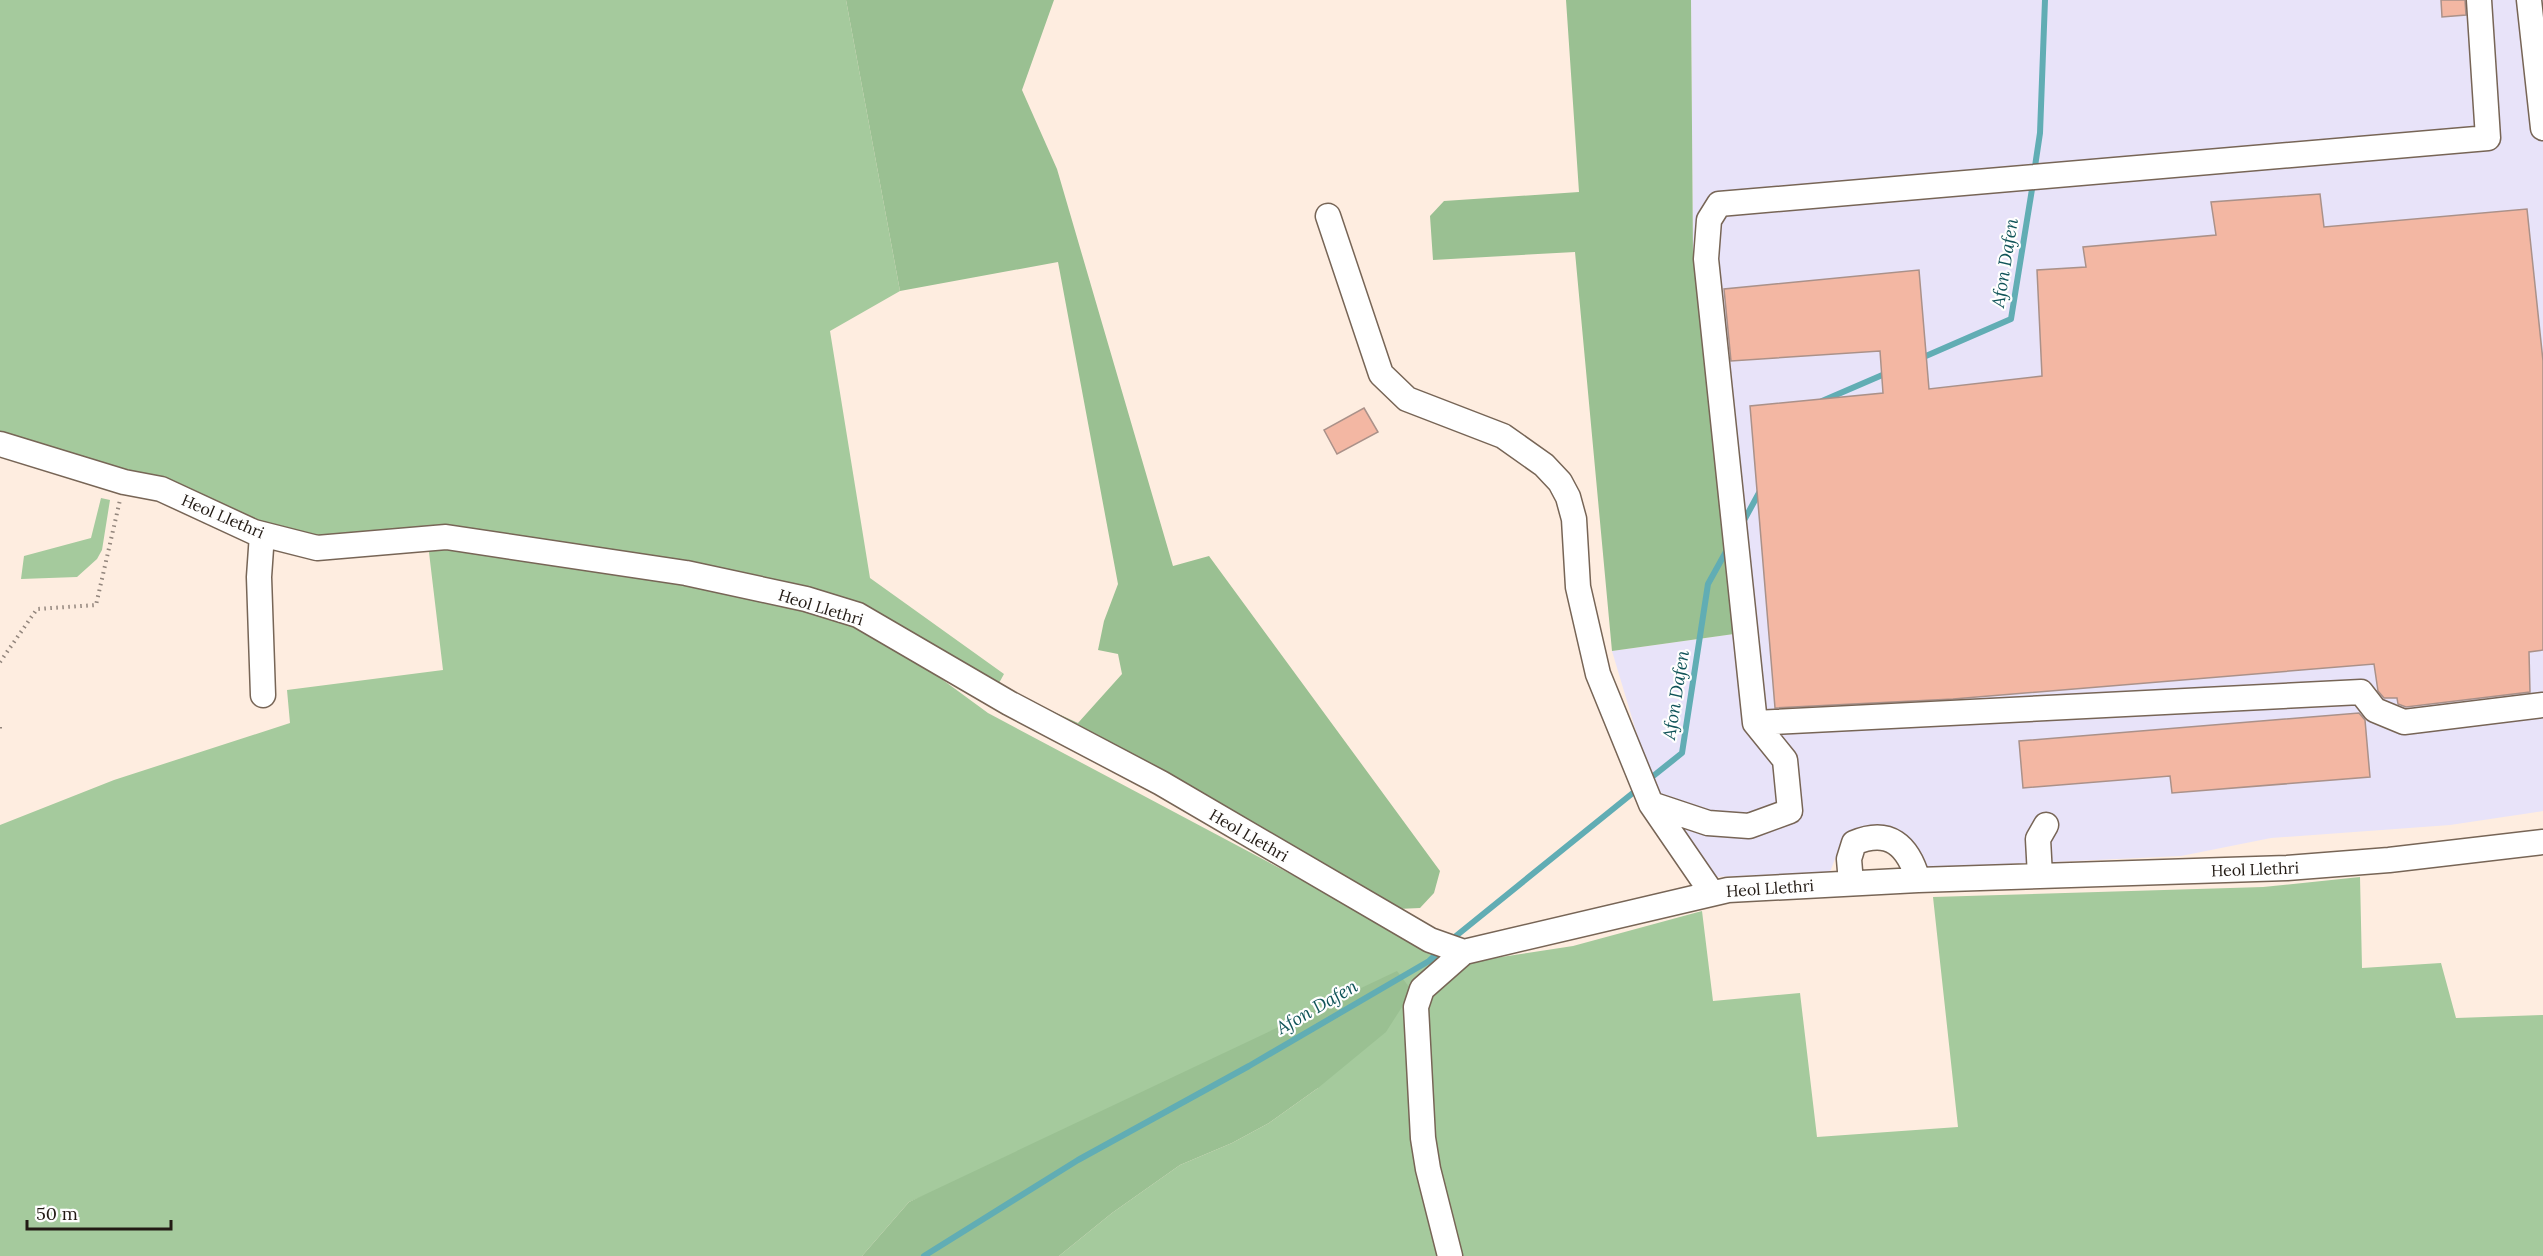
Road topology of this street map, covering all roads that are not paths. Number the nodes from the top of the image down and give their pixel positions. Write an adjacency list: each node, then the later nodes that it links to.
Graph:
1 (2479, 0): 9 (street)
2 (2529, 0): 3 (street)
3 (2543, 128)
4 (1328, 216): 10 (street)
5 (0, 444): 6 (street, Heol Llethri)
6 (262, 534): 7 (street); 17 (street, Heol Llethri)
7 (264, 695)
8 (2543, 705): 9 (street)
9 (1755, 723): 10 (street)
10 (1651, 804): 16 (street)
11 (2046, 825): 13 (street)
12 (2543, 842): 13 (street, Heol Llethri)
13 (2040, 876): 14 (street, Heol Llethri)
14 (1918, 880): 15 (street, Heol Llethri); 15 (street)
15 (1851, 883): 16 (street, Heol Llethri)
16 (1712, 893): 17 (street, Heol Llethri)
17 (1464, 952): 18 (street)
18 (1450, 1256)

